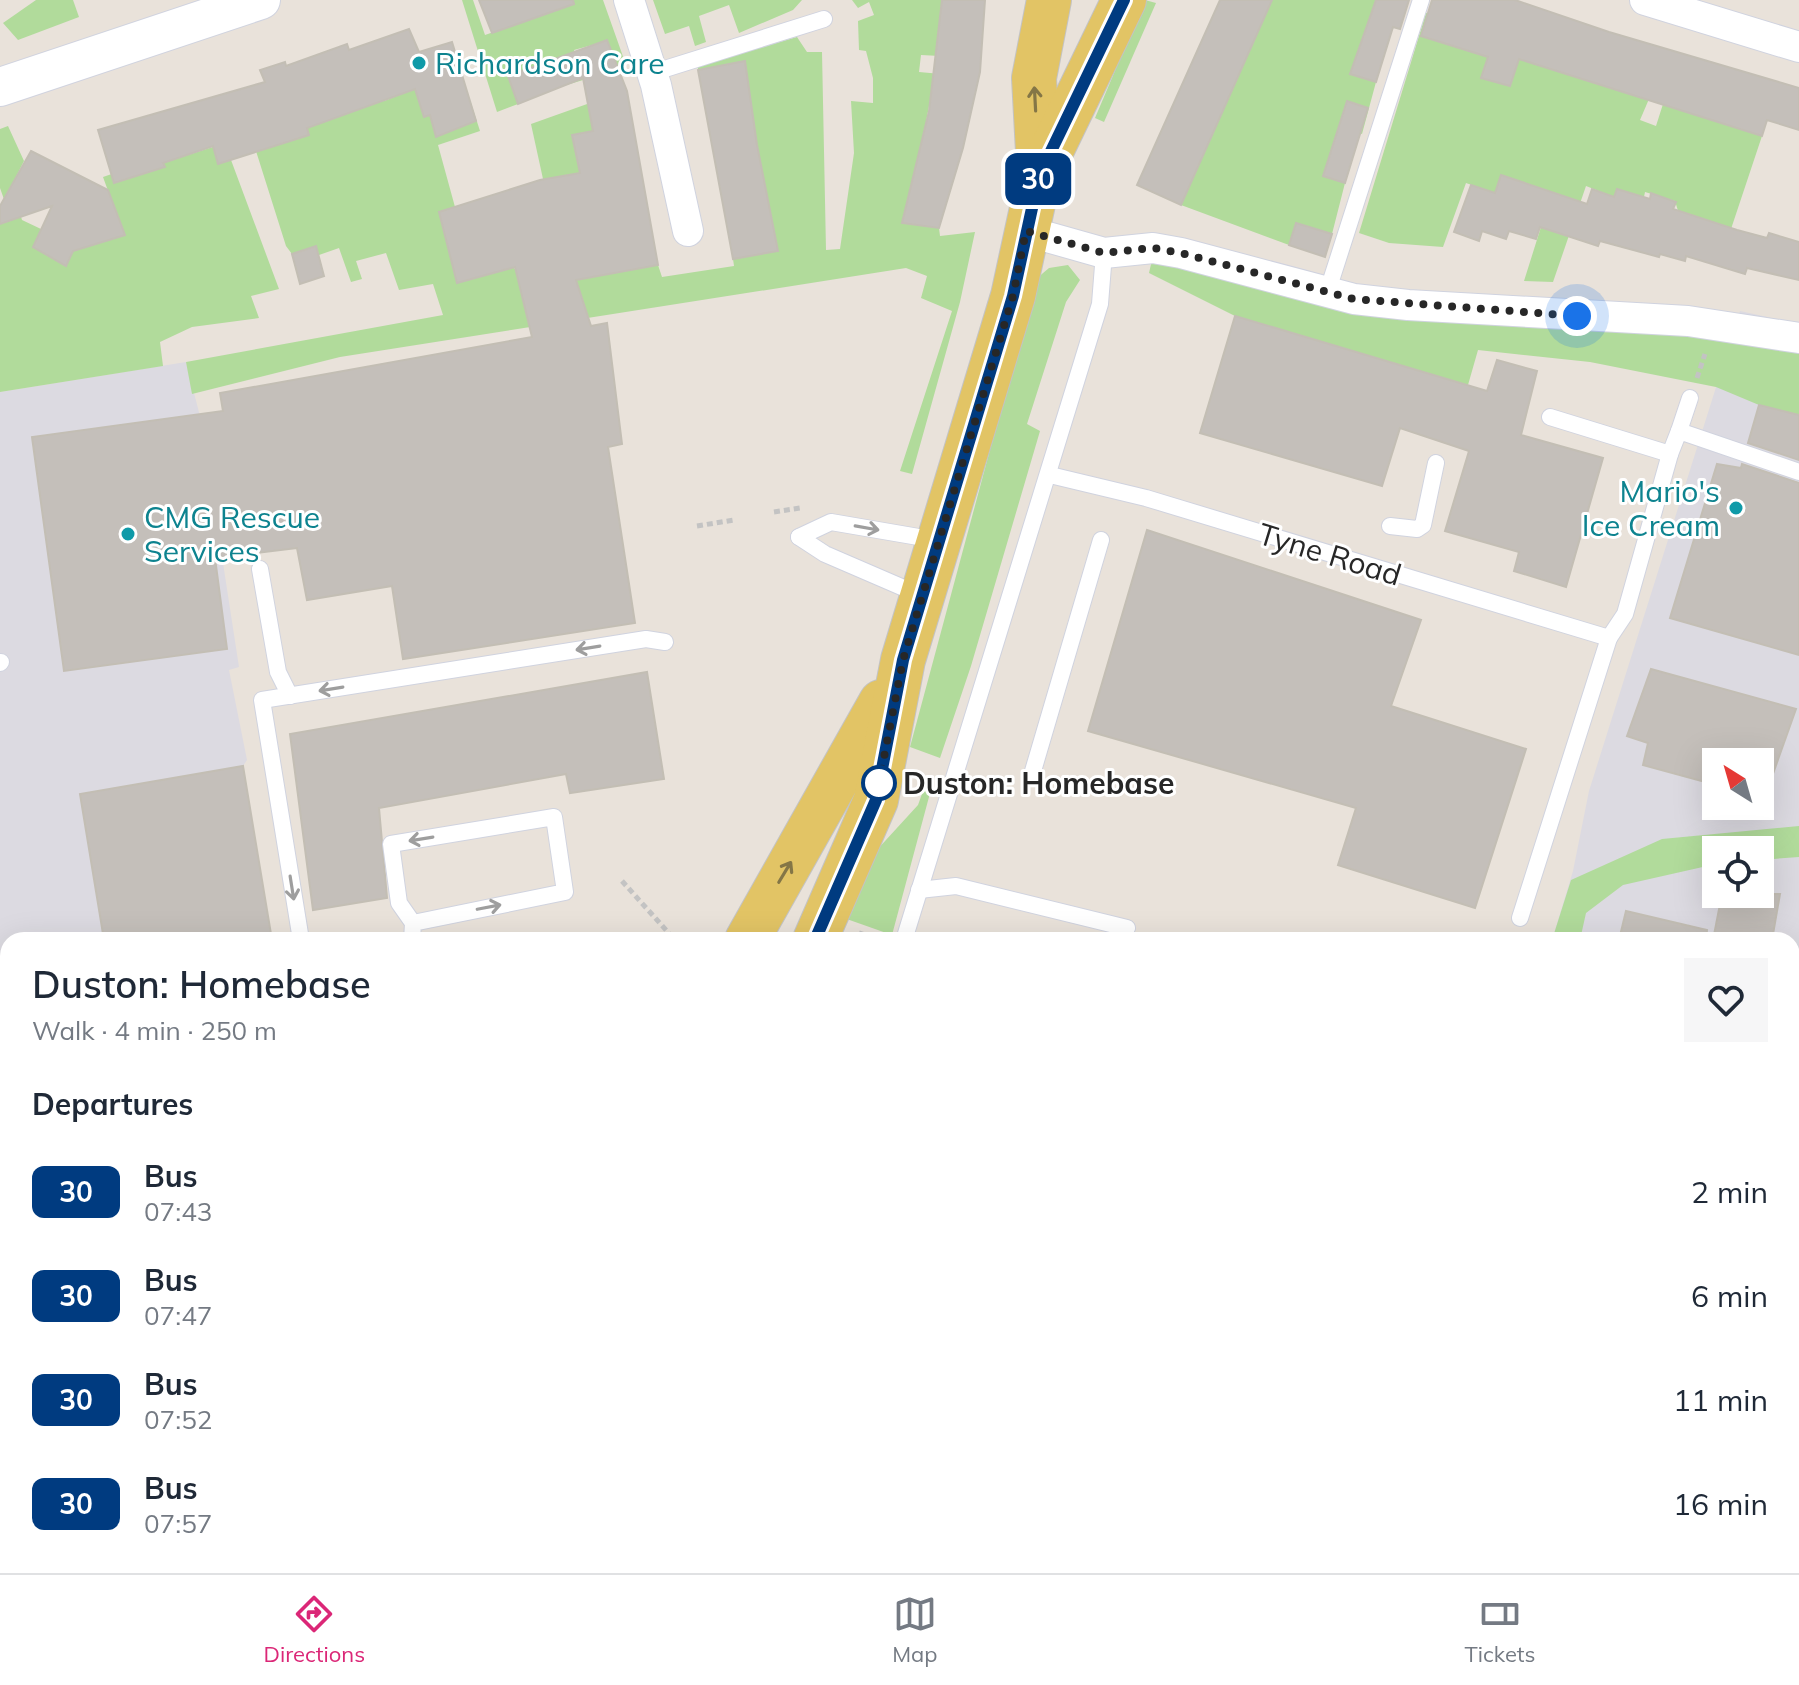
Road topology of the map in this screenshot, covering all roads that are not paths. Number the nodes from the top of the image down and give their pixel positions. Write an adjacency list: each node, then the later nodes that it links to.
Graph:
1 (261, 0): 11 (street)
2 (629, 0): 10 (street)
3 (1049, 0): 12 (main road, one-way to 3)
4 (1056, 0): 7 (main road)
5 (1421, 0): 16 (lane)
6 (1645, 0): 9 (street)
7 (1118, 11): 12 (main road)
8 (824, 19): 10 (lane)
9 (1799, 47)
10 (652, 73): 13 (street)
11 (0, 87)
12 (1039, 176): 14 (main road)
13 (688, 231)
14 (1026, 231): 15 (street); 26 (main road)
15 (1104, 253): 16 (street); 24 (lane)
16 (1327, 293): 17 (street)
17 (1799, 338)
18 (1690, 398): 20 (lane)
19 (1550, 417): 21 (lane)
20 (1679, 431): 21 (lane); 23 (lane)
21 (1670, 454): 30 (lane)
22 (1436, 463): 25 (lane)
23 (1799, 472)
24 (1050, 475): 30 (lane, Tyne Road); 35 (lane)
25 (1390, 526)
26 (938, 540): 29 (main road); 29 (lane, one-way to 26)
27 (1101, 540): 34 (lane)
28 (260, 569): 33 (lane)
29 (922, 596): 32 (main road)
30 (1609, 638): 36 (lane)
31 (665, 642): 33 (lane, one-way to 33)
32 (903, 660): 40 (main road, one-way to 32); 41 (main road)
33 (290, 696): 39 (lane, one-way to 39)
34 (1033, 771)
35 (919, 890): 37 (lane); 42 (lane)
36 (1520, 918)
37 (1127, 928)
38 (412, 931): 38 (lane, one-way to 38)
39 (300, 932)
40 (752, 932)
41 (818, 932)
42 (906, 932)

